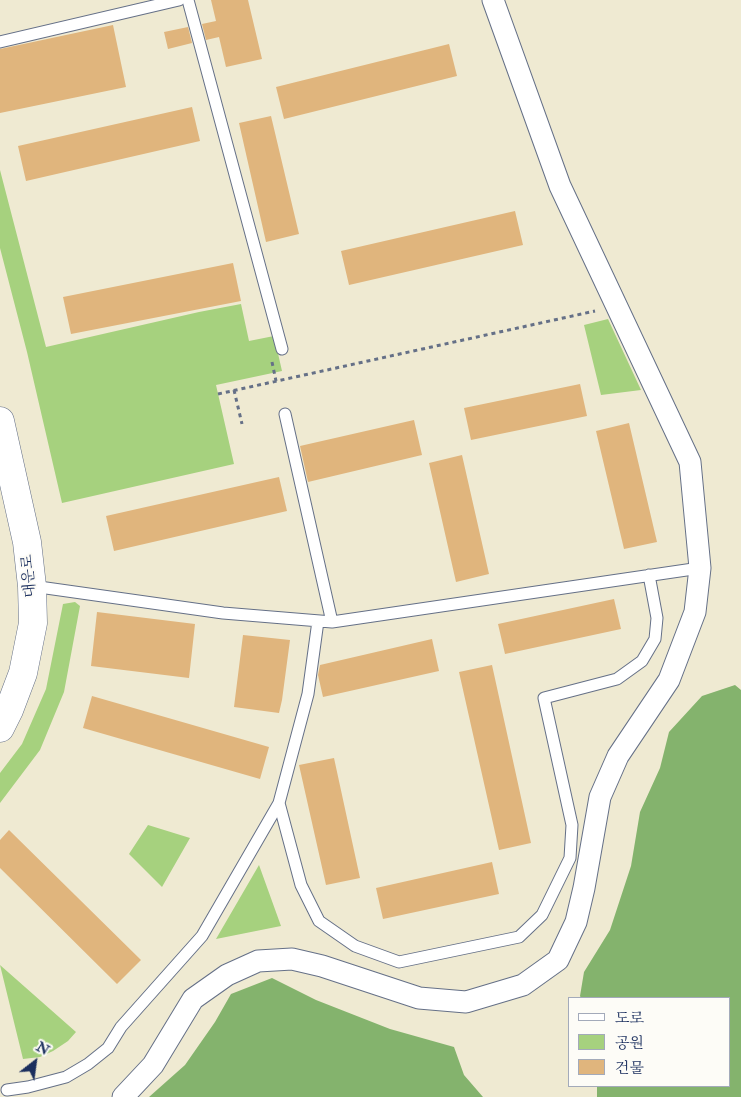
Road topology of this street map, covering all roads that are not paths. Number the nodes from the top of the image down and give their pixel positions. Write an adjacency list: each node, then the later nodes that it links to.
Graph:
1 (179, 0): 4 (lane)
2 (188, 0): 5 (lane)
3 (493, 0): 8 (street)
4 (0, 42)
5 (282, 349)
6 (285, 414): 12 (lane)
7 (0, 421): 10 (street, 대운로)
8 (700, 568): 9 (lane); 16 (street)
9 (649, 576): 12 (lane); 14 (lane)
10 (32, 586): 11 (lane); 13 (street, 대운로)
11 (318, 621): 12 (lane); 14 (lane)
12 (332, 622)
13 (0, 728)
14 (279, 803): 15 (lane)
15 (7, 1090)
16 (123, 1097)

